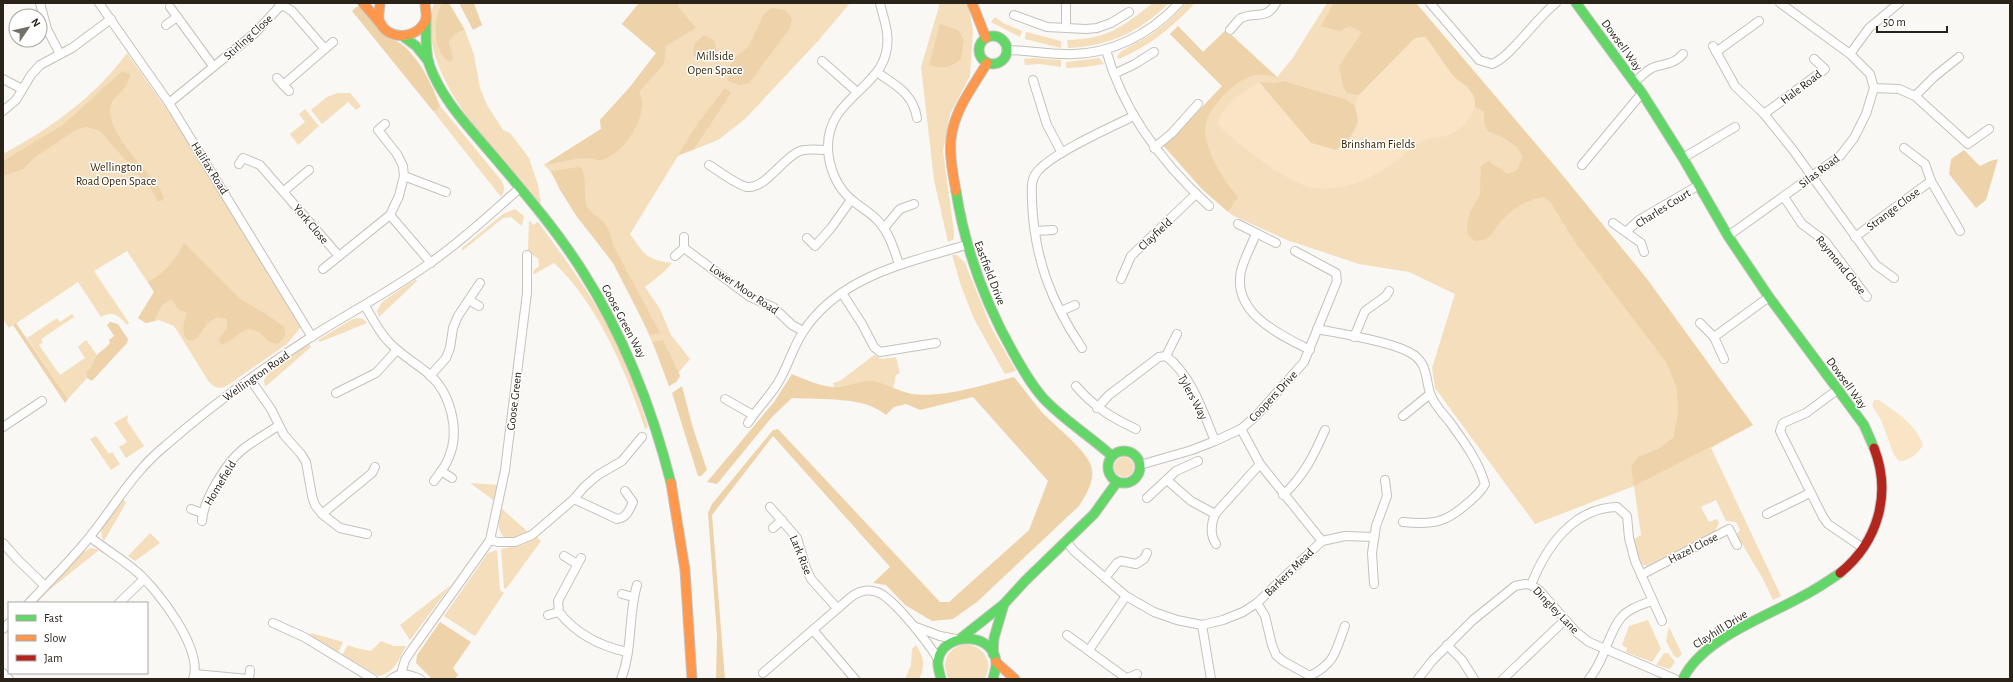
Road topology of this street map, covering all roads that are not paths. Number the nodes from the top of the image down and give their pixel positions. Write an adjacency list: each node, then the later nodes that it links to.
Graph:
1 (40, 3): 35 (street)
2 (100, 3): 21 (street, Halifax Road)
3 (363, 3): 25 (street)
4 (380, 3): 25 (street)
5 (880, 3): 44 (street)
6 (972, 3): 29 (street)
7 (1066, 3): 26 (street)
8 (1179, 3): 33 (street)
9 (1276, 3): 27 (street)
10 (1430, 3): 11 (street)
11 (1556, 3)
12 (1576, 3): 49 (street, Dowsell Way)
13 (1899, 3): 37 (street)
14 (280, 4): 31 (street, Stirling Close); 43 (street, Stirling Close)
15 (1783, 4): 37 (street)
16 (427, 5): 22 (street, Goose Green Way)
17 (170, 7): 20 (street, Stirling Close)
18 (1129, 12): 26 (street)
19 (1014, 15): 26 (street)
20 (177, 17): 24 (street); 43 (street, Stirling Close)
21 (111, 19): 35 (street); 57 (street, Halifax Road)
22 (426, 19): 28 (street); 41 (street, Goose Green Way)
23 (1758, 21): 60 (street)
24 (166, 25)
25 (381, 25): 28 (street, Goose Green Way)
26 (1066, 27)
27 (1230, 30)
28 (404, 37): 41 (street, Goose Green Way)
29 (986, 38): 32 (street); 42 (street)
30 (332, 42): 31 (street)
31 (325, 49): 50 (street)
32 (1006, 50): 33 (street); 42 (street)
33 (1106, 50): 45 (street)
34 (1154, 52): 45 (street)
35 (60, 54): 52 (street)
36 (1683, 54): 49 (street, Dowsell Way)
37 (1850, 54): 51 (street)
38 (1959, 57): 56 (street)
39 (1814, 59): 60 (street, Hale Road)
40 (822, 61): 54 (street)
41 (429, 62): 79 (street, Goose Green Way)
42 (987, 63): 101 (street, Eastfield Drive)
43 (214, 66): 57 (street, Stirling Close)
44 (878, 73): 54 (street); 62 (street)
45 (1114, 74): 61 (street)
46 (277, 78): 50 (street)
47 (3, 79): 52 (street)
48 (1033, 80): 69 (street)
49 (1634, 82): 55 (street, Dowsell Way)
50 (283, 85): 53 (street)
51 (1874, 88): 56 (street); 76 (street, Silas Road)
52 (22, 89): 59 (street)
53 (289, 91)
54 (857, 92): 68 (street)
55 (1642, 93): 70 (street, Dowsell Way); 73 (street)
56 (1915, 96): 65 (street)
57 (169, 103): 127 (street, Halifax Road)
58 (1198, 104): 66 (street)
59 (3, 111)
60 (1764, 114): 76 (street)
61 (1134, 116): 66 (street); 69 (street)
62 (917, 118)
63 (384, 124): 75 (street)
64 (1735, 127): 70 (street)
65 (1989, 129)
66 (1154, 148): 82 (street)
67 (1904, 148): 77 (street, Strange Close)
68 (828, 150): 72 (street); 84 (street)
69 (1062, 153): 92 (street)
70 (1683, 158): 78 (street, Dowsell Way)
71 (240, 164): 80 (street, York Close)
72 (709, 165)
73 (1582, 165)
74 (309, 170): 80 (street)
75 (404, 176): 81 (street); 87 (street)
76 (1812, 178): 83 (street, Silas Road); 98 (street, Strange Close)
77 (1931, 181): 93 (street, Strange Close); 98 (street, Strange Close)
78 (1699, 186): 94 (street, Charles Court); 96 (street, Dowsell Way)
79 (520, 188): 108 (street, Wellington Road); 233 (street, Goose Green Way)
80 (284, 191): 105 (street, York Close)
81 (446, 192)
82 (1196, 194): 86 (street); 112 (street, Clayfield)
83 (1784, 197): 96 (street, Silas Road); 117 (street, Raymond Close)
84 (851, 200): 90 (street); 99 (street)
85 (914, 204): 90 (street)
86 (1209, 206)
87 (390, 215): 105 (street); 108 (street)
88 (1613, 223): 94 (street, Charles Court)
89 (1238, 224): 95 (street)
90 (884, 228): 109 (street)
91 (1053, 230): 92 (street)
92 (1035, 231): 122 (street)
93 (1960, 231)
94 (1627, 232): 104 (street, Charles Court)
95 (1256, 234): 100 (street); 133 (street)
96 (1728, 236): 116 (street, Dowsell Way)
97 (684, 237): 102 (street)
98 (1855, 237): 111 (street, Strange Close)
99 (808, 238)
100 (1276, 243)
101 (966, 245): 109 (street); 155 (street, Eastfield Drive)
102 (684, 248): 106 (street); 125 (street, Lower Moor Road)
103 (1295, 251): 124 (street, Coopers Drive)
104 (1644, 252)
105 (339, 256): 110 (street)
106 (675, 256)
107 (529, 259): 182 (street, Goose Green)
108 (430, 263): 120 (street, Wellington Road)
109 (899, 264): 115 (street)
110 (323, 269)
111 (1894, 278)
112 (1120, 279)
113 (480, 284): 118 (street)
114 (1389, 291): 128 (street)
115 (842, 293): 125 (street); 130 (street)
116 (1769, 297): 129 (street); 139 (street, Dowsell Way)
117 (1867, 297)
118 (469, 300): 121 (street); 136 (street)
119 (1075, 305): 122 (street)
120 (365, 306): 127 (street, Wellington Road); 132 (street)
121 (479, 306)
122 (1061, 311): 131 (street)
123 (1700, 323): 129 (street)
124 (1317, 329): 128 (street); 133 (street, Coopers Drive)
125 (803, 331): 145 (street)
126 (1177, 334): 134 (street)
127 (312, 337): 137 (street, Wellington Road)
128 (1354, 337): 141 (street)
129 (1714, 337): 135 (street)
130 (936, 343)
131 (1082, 348)
132 (398, 350): 136 (street); 140 (street)
133 (1310, 350): 151 (street, Coopers Drive)
134 (1166, 356): 144 (street); 154 (street, Tylers Way)
135 (1724, 358)
136 (430, 376): 160 (street)
137 (250, 379): 148 (street); 180 (street, Wellington Road)
138 (1076, 386): 144 (street)
139 (1837, 390): 167 (street); 188 (street, Dowsell Way)
140 (336, 393)
141 (1430, 394): 146 (street); 177 (street)
142 (725, 399): 145 (street)
143 (42, 401): 149 (street)
144 (1097, 408): 150 (street)
145 (753, 415): 147 (street)
146 (1403, 416)
147 (748, 423)
148 (278, 426): 172 (street, Homefield); 173 (street)
149 (3, 427)
150 (1136, 429)
151 (1241, 429): 154 (street, Coopers Drive); 157 (street, Barkers Mead)
152 (1325, 430): 168 (street)
153 (642, 436): 170 (street)
154 (1215, 441): 158 (street, Coopers Drive)
155 (1112, 456): 158 (street); 165 (street)
156 (1198, 461): 162 (street)
157 (1260, 464): 168 (street, Barkers Mead); 174 (street)
158 (1140, 465): 165 (street)
159 (375, 467): 173 (street)
160 (441, 471): 161 (street); 164 (street)
161 (452, 478)
162 (1167, 480): 169 (street); 174 (street)
163 (1385, 480): 181 (street)
164 (434, 481)
165 (1117, 482): 183 (street)
166 (625, 491): 170 (street)
167 (1810, 493): 175 (street); 188 (street)
168 (1284, 495): 184 (street, Barkers Mead)
169 (1146, 498)
170 (574, 499): 182 (street)
171 (770, 507): 176 (street, Lark Rise)
172 (191, 509)
173 (322, 514): 179 (street)
174 (1214, 514): 186 (street)
175 (1767, 514)
176 (782, 520): 178 (street, Lark Rise); 206 (street, Lark Rise)
177 (1403, 522)
178 (773, 528)
179 (367, 534)
180 (90, 537): 192 (street); 197 (street, Wellington Road)
181 (1374, 537): 184 (street, Barkers Mead); 194 (street)
182 (490, 540): 229 (street, Goose Green)
183 (1066, 541): 193 (street, Barkers Mead); 205 (street)
184 (1322, 541): 204 (street, Barkers Mead)
185 (3, 543): 197 (street)
186 (1216, 544)
187 (1737, 545): 191 (street, Hazel Close)
188 (1863, 548): 207 (street, Dowsell Way)
189 (1148, 553): 193 (street)
190 (564, 556): 208 (street)
191 (1641, 575): 196 (street); 201 (street)
192 (144, 578): 203 (street); 231 (street)
193 (1105, 578): 199 (street, Barkers Mead)
194 (1374, 584)
195 (637, 585): 200 (street)
196 (1532, 585): 210 (street, Dingley Lane); 219 (street, Dingley Lane)
197 (45, 586): 202 (street, Wellington Road)
198 (622, 594): 200 (street)
199 (1126, 596): 213 (street, Barkers Mead); 220 (street)
200 (633, 597): 222 (street)
201 (1652, 601): 211 (street); 221 (street)
202 (30, 602)
203 (120, 602)
204 (1257, 603): 213 (street, Barkers Mead); 232 (street, Barkers Mead)
205 (1004, 604): 218 (street); 223 (street)
206 (837, 608): 215 (street); 216 (street)
207 (1779, 609): 252 (street, Clayhill Drive)
208 (559, 612): 209 (street); 222 (street)
209 (548, 615)
210 (1565, 620): 221 (street, Dingley Lane); 249 (street)
211 (1662, 621)
212 (273, 623): 237 (street)
213 (1202, 625): 246 (street)
214 (1345, 626): 232 (street, Barkers Mead)
215 (915, 627): 218 (street); 224 (street)
216 (813, 630): 228 (street); 241 (street)
217 (1067, 635): 220 (street)
218 (959, 638): 223 (street); 224 (street)
219 (1447, 645): 247 (street, Dingley Lane); 248 (street)
220 (1089, 650): 234 (street)
221 (1606, 650): 250 (street); 251 (street, Dingley Lane)
222 (627, 652): 240 (street)
223 (994, 658): 244 (street); 245 (street)
224 (938, 659): 225 (street)
225 (938, 668): 242 (street); 243 (street)
226 (250, 670): 236 (street)
227 (3, 673): 235 (street)
228 (763, 673)
229 (401, 674): 238 (street); 239 (street)
230 (1137, 674): 234 (street)
231 (194, 677): 236 (street)
232 (1311, 677)
233 (690, 678)
234 (1126, 678)
235 (10, 679)
236 (249, 679)
237 (373, 679)
238 (392, 679)
239 (420, 679)
240 (621, 679)
241 (856, 679)
242 (933, 679)
243 (941, 679)
244 (993, 679)
245 (1015, 679)
246 (1211, 679)
247 (1418, 679)
248 (1474, 679)
249 (1503, 679)
250 (1589, 679)
251 (1675, 679)
252 (1682, 679)

